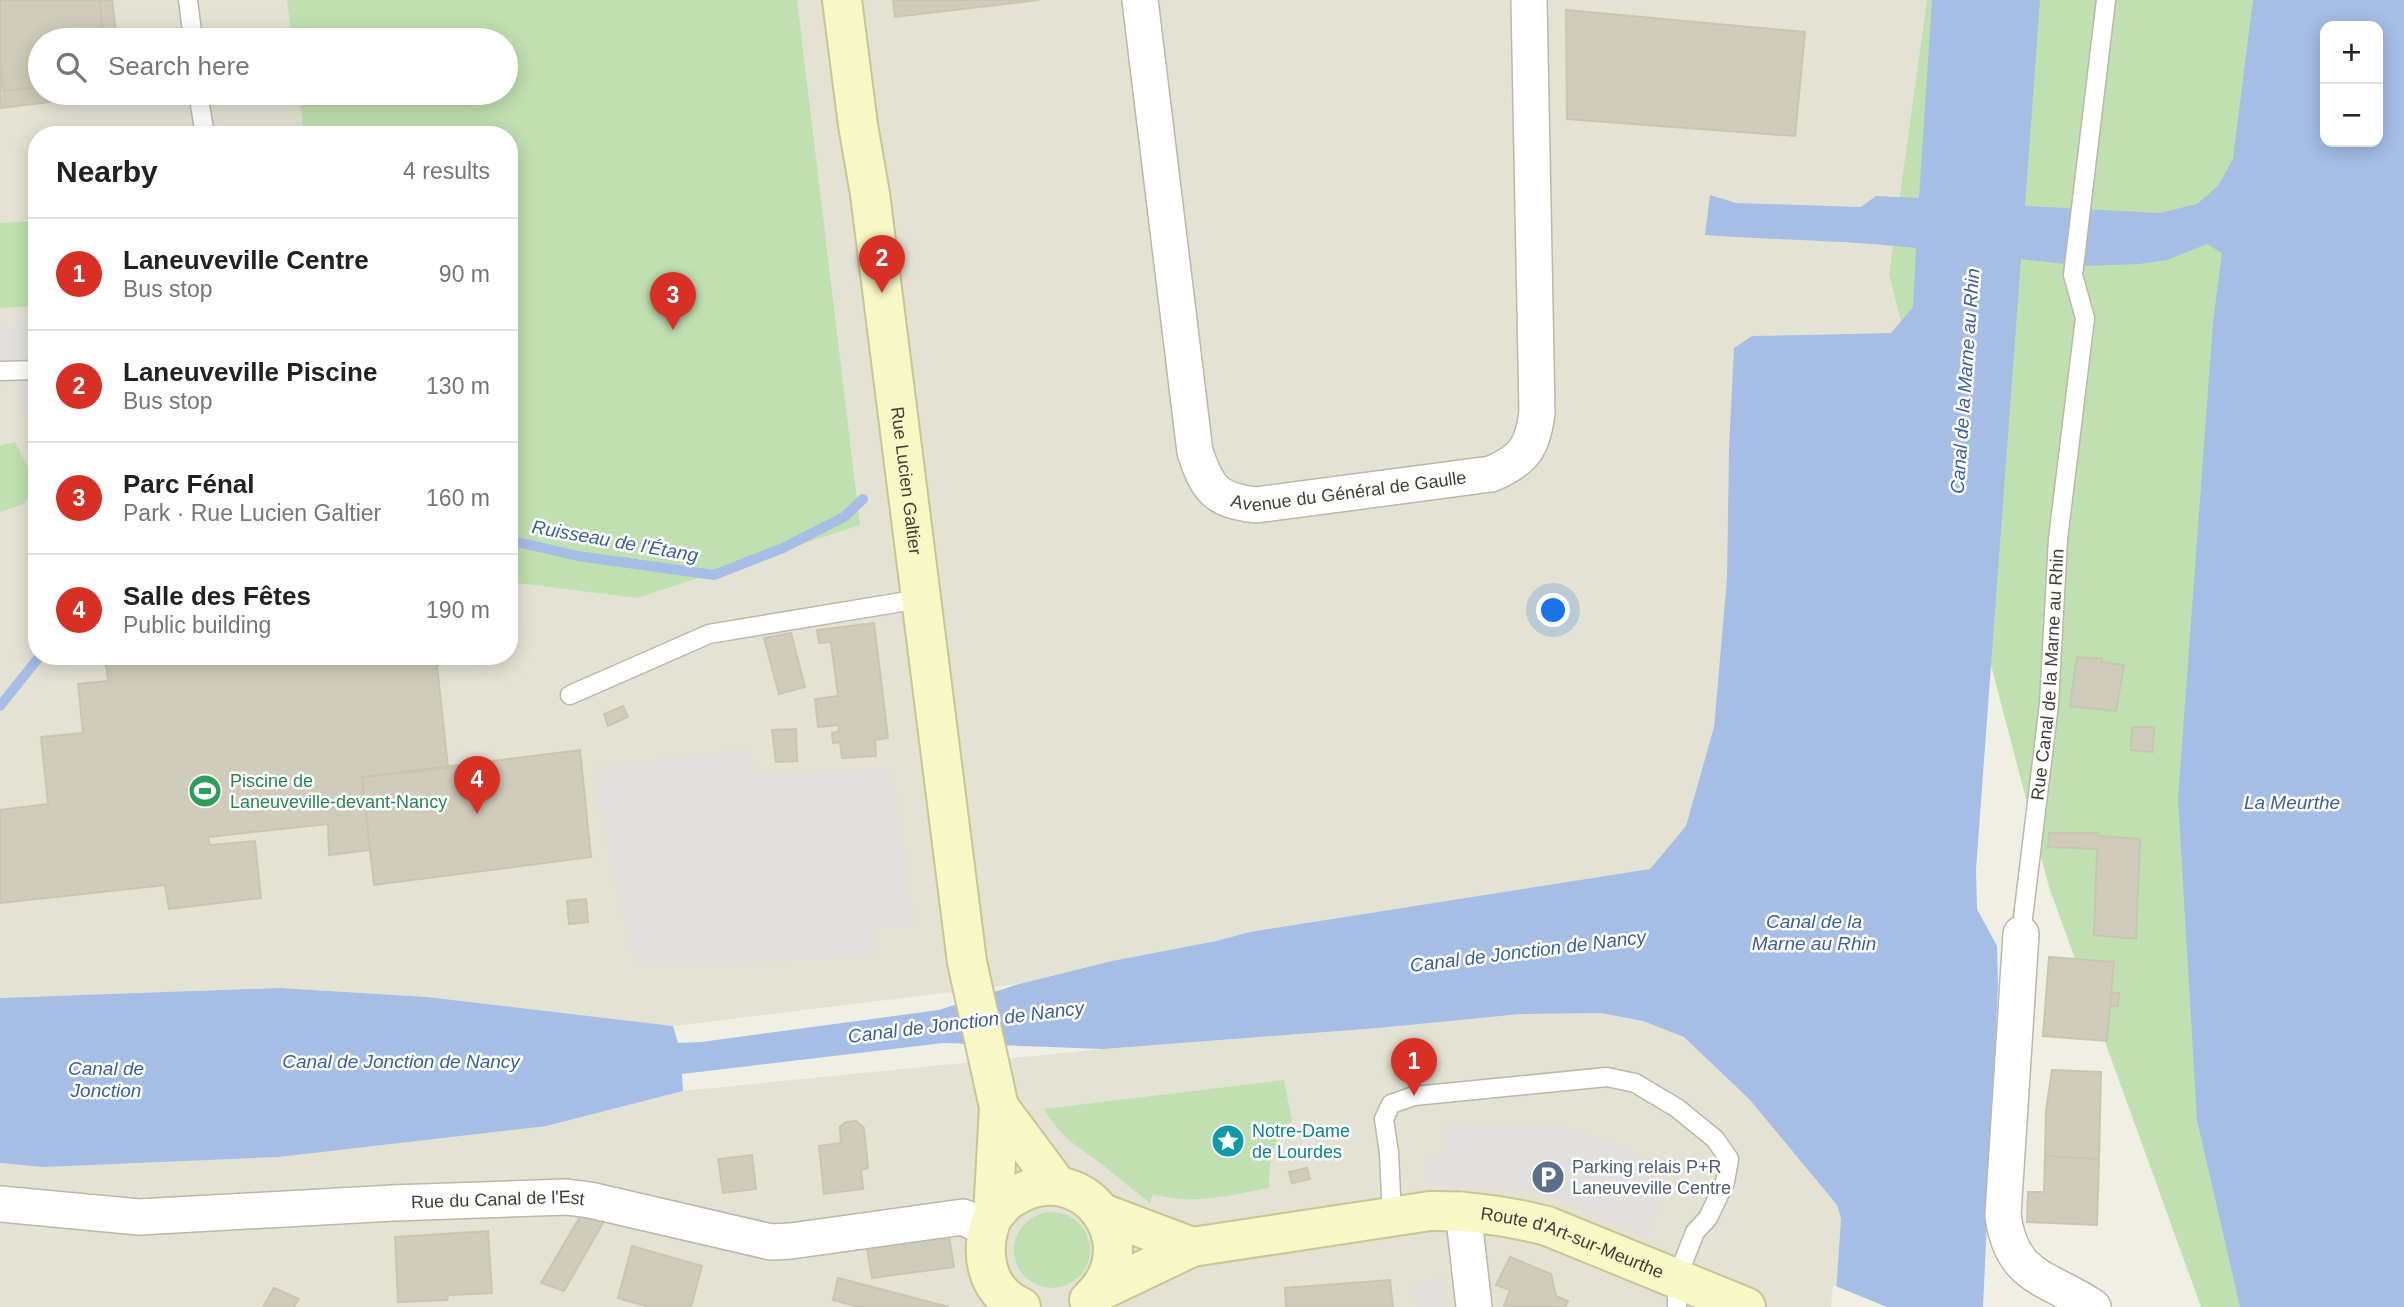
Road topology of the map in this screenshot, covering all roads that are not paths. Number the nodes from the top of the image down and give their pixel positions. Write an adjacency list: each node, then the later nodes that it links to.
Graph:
1 (188, 0): 6 (lane)
2 (842, 0): 11 (main road, Rue Lucien Galtier)
3 (1140, 0): 4 (street, Avenue du Général de Gaulle)
4 (1529, 0)
5 (2106, 0): 13 (lane, Rue Canal de la Marne au Rhin)
6 (192, 28)
7 (200, 105): 8 (lane)
8 (204, 126)
9 (28, 370): 10 (lane)
10 (0, 372)
11 (920, 599): 12 (lane); 14 (main road, Rue Lucien Galtier)
12 (569, 695)
13 (2021, 934): 27 (street, Rue Canal de la Marne au Rhin)
14 (999, 1107): 15 (main road); 20 (main road)
15 (1058, 1186): 18 (main road); 20 (main road)
16 (0, 1204): 20 (street, Rue du Canal de l'Est)
17 (1463, 1210): 19 (main road, Route d'Art-sur-Meurthe); 22 (main road, Route d'Art-sur-Meurthe); 25 (street)
18 (1102, 1213): 21 (main road); 23 (main road)
19 (1392, 1217): 21 (main road, Route d'Art-sur-Meurthe); 22 (lane)
20 (991, 1223): 24 (main road)
21 (1192, 1247): 23 (main road)
22 (1677, 1293): 26 (main road, Route d'Art-sur-Meurthe)
23 (1088, 1300)
24 (1009, 1303)
25 (1474, 1307)
26 (1746, 1307)
27 (2093, 1307)

